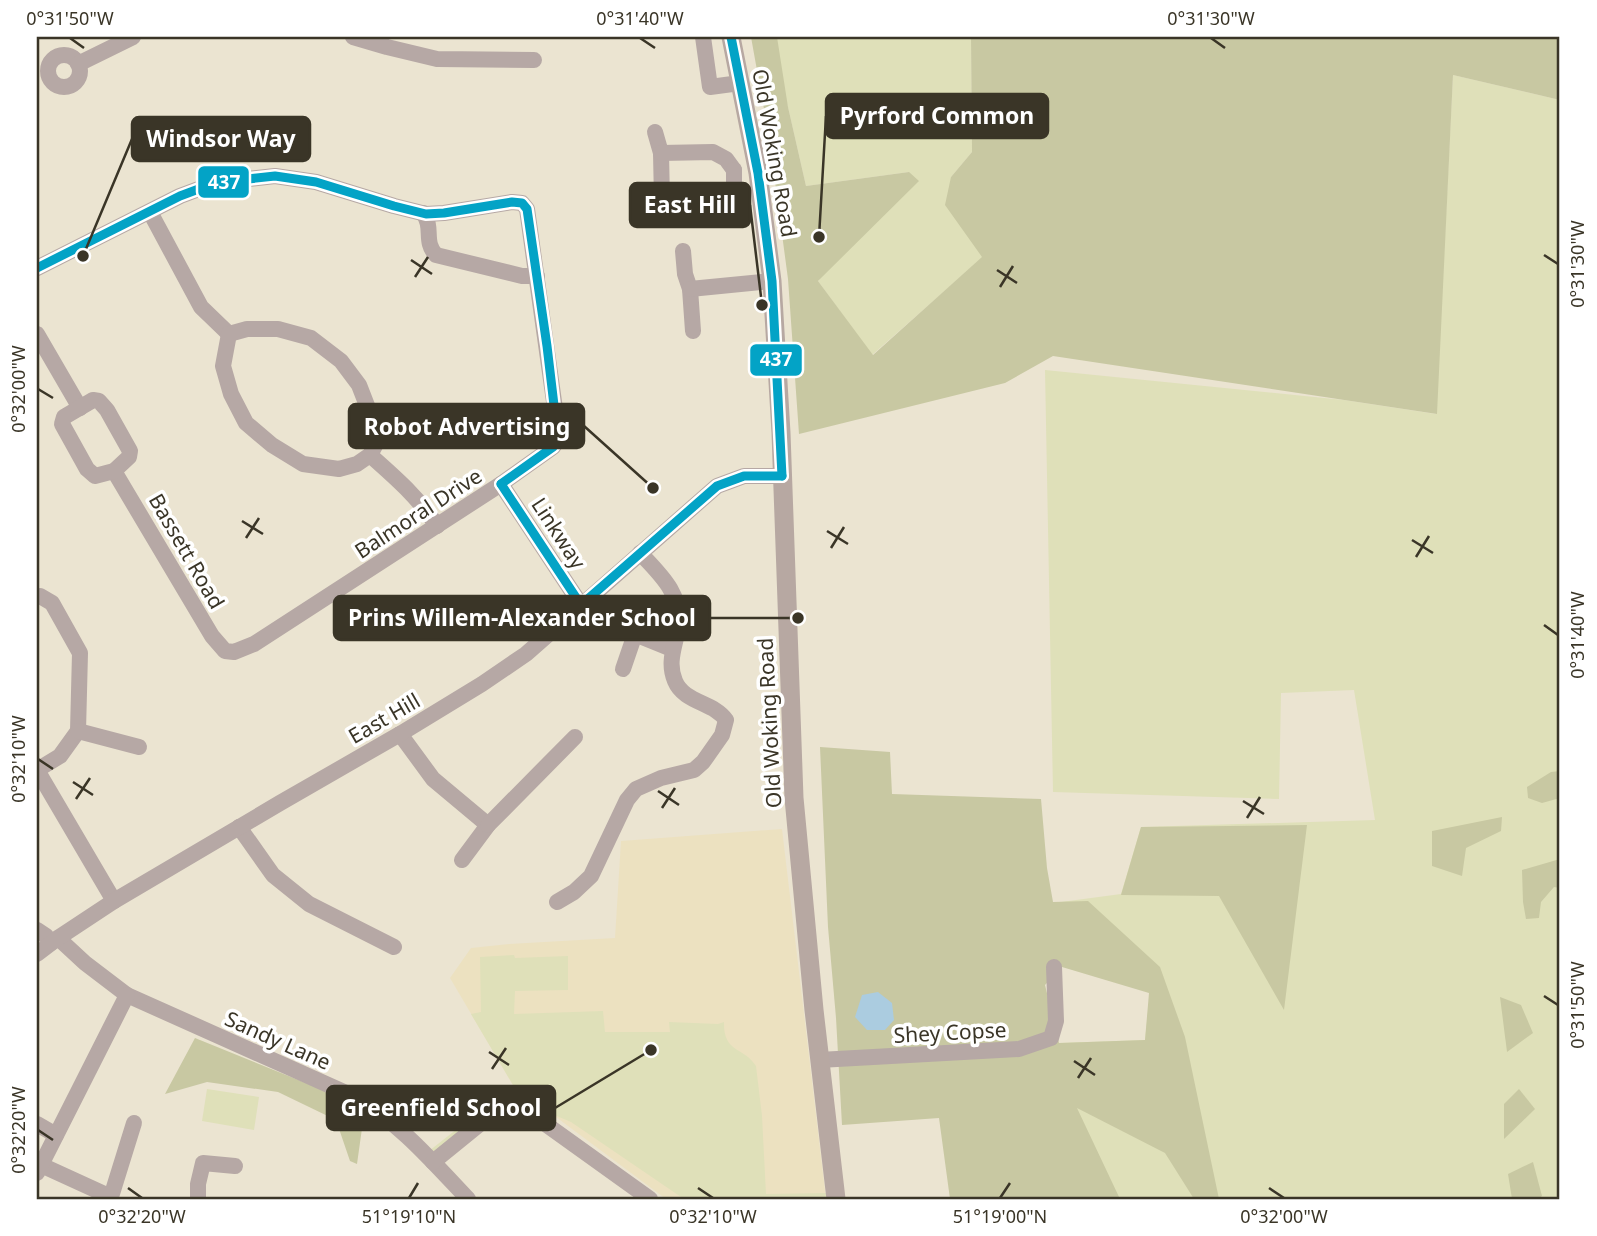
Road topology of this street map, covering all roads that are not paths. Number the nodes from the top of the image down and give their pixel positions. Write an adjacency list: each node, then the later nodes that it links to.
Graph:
1 (133, 37): 7 (street)
2 (354, 37): 5 (street)
3 (703, 37): 8 (street)
4 (731, 37): 8 (main road, Old Woking Road)
5 (388, 42): 6 (street)
6 (534, 60)
7 (78, 64)
8 (740, 83): 12 (main road, Old Woking Road)
9 (655, 132): 10 (street)
10 (661, 153): 11 (street); 13 (street)
11 (734, 170): 12 (street); 14 (street)
12 (758, 173): 20 (main road, Old Woking Road)
13 (662, 200)
14 (734, 200)
15 (150, 212): 16 (street, Balmoral Drive); 18 (street, Balmoral Drive); 24 (street)
16 (423, 213): 19 (street); 19 (street, Balmoral Drive)
17 (683, 251): 21 (street)
18 (37, 268)
19 (537, 276): 29 (street, Balmoral Drive)
20 (772, 281): 21 (street); 28 (main road, Old Woking Road)
21 (690, 289): 22 (street)
22 (693, 331)
23 (37, 334): 25 (street)
24 (229, 334): 26 (street); 26 (street)
25 (80, 408): 27 (street); 27 (street)
26 (370, 455): 30 (street)
27 (114, 471): 37 (street, Bassett Road)
28 (782, 476): 31 (street, East Hill); 55 (main road, Old Woking Road)
29 (501, 484): 30 (street, Balmoral Drive); 33 (street, Linkway)
30 (437, 526): 37 (street, Balmoral Drive)
31 (640, 553): 33 (street, East Hill); 36 (street)
32 (37, 597): 39 (street)
33 (581, 606): 40 (street, East Hill)
34 (620, 612): 35 (street)
35 (635, 634): 36 (street); 38 (street)
36 (672, 649): 48 (street)
37 (225, 651)
38 (623, 669)
39 (78, 731): 42 (street); 43 (street)
40 (400, 734): 44 (street); 45 (street, East Hill)
41 (575, 737): 44 (street)
42 (138, 747)
43 (37, 770): 47 (street)
44 (488, 825): 46 (street)
45 (239, 827): 47 (street, East Hill); 51 (street)
46 (462, 860)
47 (114, 901): 50 (street, East Hill)
48 (557, 902)
49 (37, 930): 50 (street, Sandy Lane)
50 (54, 940): 52 (street, East Hill); 54 (street, Sandy Lane)
51 (394, 947)
52 (37, 954)
53 (1054, 967): 55 (street, Shey Copse)
54 (127, 995): 58 (street); 59 (street, Sandy Lane)
55 (819, 1060): 66 (main road, Old Woking Road)
56 (134, 1122): 62 (street)
57 (37, 1124): 58 (street)
58 (56, 1135): 61 (street)
59 (433, 1162): 64 (street, Sandy Lane); 65 (street)
60 (235, 1166): 63 (street)
61 (39, 1169): 62 (street)
62 (111, 1198)
63 (198, 1199)
64 (468, 1199)
65 (650, 1199)
66 (836, 1199)

